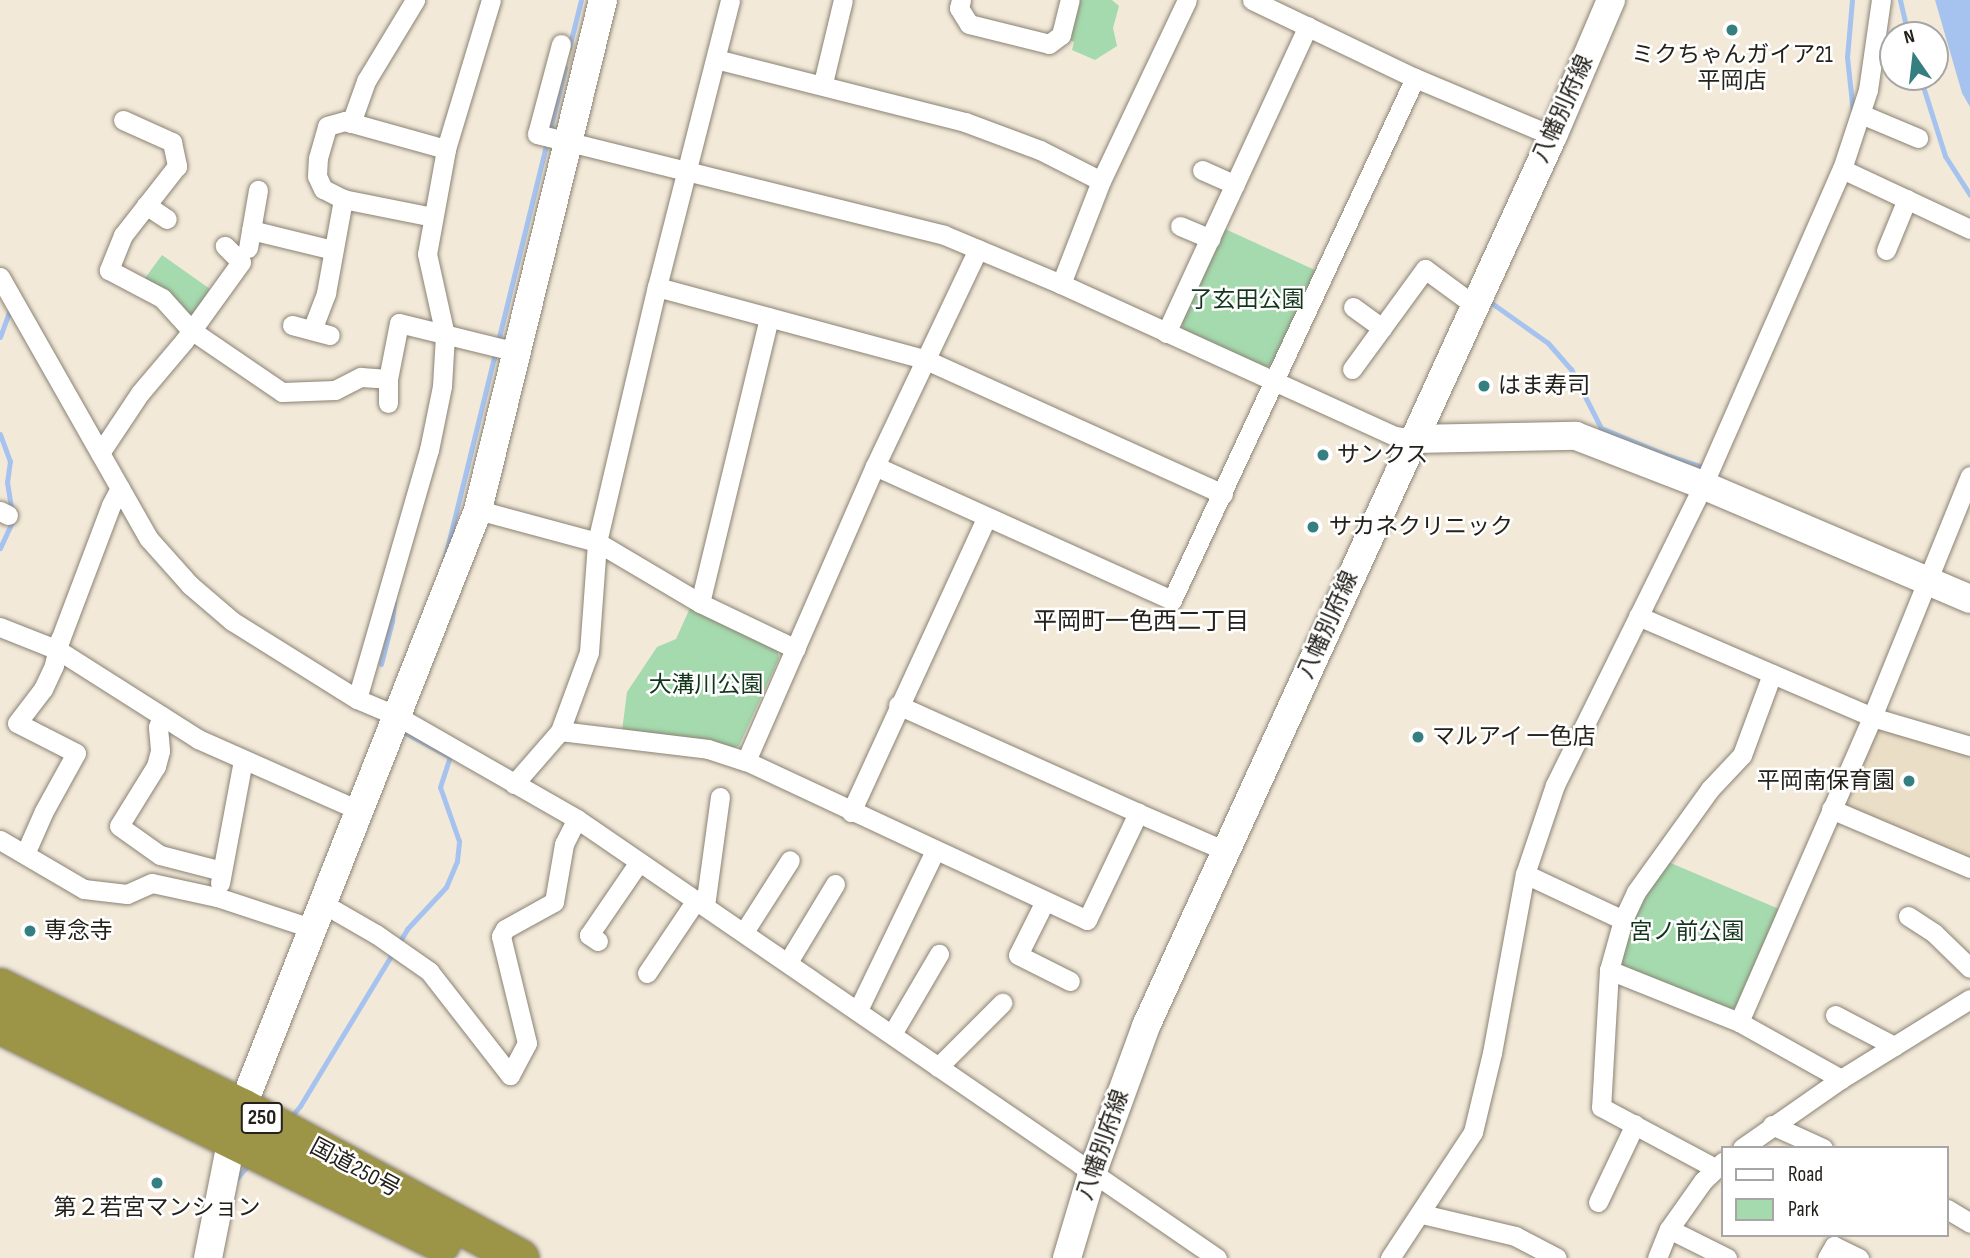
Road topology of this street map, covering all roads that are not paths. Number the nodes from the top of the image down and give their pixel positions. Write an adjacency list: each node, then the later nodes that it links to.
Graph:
1 (415, 0): 19 (street)
2 (491, 0): 23 (street)
3 (603, 0): 22 (street)
4 (730, 0): 14 (street)
5 (843, 0): 16 (street)
6 (961, 0): 7 (street)
7 (1070, 0)
8 (1187, 0): 27 (street)
9 (1252, 0): 12 (street)
10 (1881, 0): 17 (street)
11 (1606, 2): 20 (street, 八幡別府線)
12 (1308, 26): 15 (street); 28 (street)
13 (561, 44): 22 (street)
14 (716, 59): 16 (street); 24 (street)
15 (1415, 78): 20 (street); 57 (street)
16 (823, 83): 27 (street)
17 (1861, 114): 21 (street); 25 (street)
18 (122, 120): 32 (street)
19 (351, 123): 23 (street); 30 (street)
20 (1553, 135): 45 (street, 八幡別府線)
21 (1917, 138)
22 (569, 140): 24 (street); 53 (street)
23 (446, 149): 33 (street)
24 (687, 169): 39 (street); 44 (street)
25 (1842, 169): 31 (street); 63 (street)
26 (1202, 170): 28 (street)
27 (1101, 181): 43 (street)
28 (1235, 185): 37 (street)
29 (258, 190): 40 (street)
30 (343, 199): 33 (street); 40 (street)
31 (1907, 199): 36 (street); 41 (street)
32 (146, 205): 34 (street); 50 (street)
33 (433, 217): 52 (street)
34 (167, 219)
35 (1180, 226): 37 (street)
36 (1970, 229)
37 (1210, 239): 51 (street)
38 (225, 246): 50 (street)
39 (978, 249): 43 (street); 54 (street)
40 (333, 250): 48 (street)
41 (1886, 250)
42 (0, 277): 60 (street)
43 (1061, 284): 51 (street)
44 (657, 287): 47 (street); 68 (street)
45 (1474, 305): 49 (street); 59 (street, 八幡別府線)
46 (1353, 307): 49 (street)
47 (769, 317): 54 (street); 71 (street)
48 (292, 325)
49 (1382, 328): 55 (street)
50 (191, 330): 56 (street); 60 (street)
51 (1166, 333): 57 (street)
52 (445, 335): 53 (street); 56 (street); 77 (street)
53 (517, 352): 66 (street)
54 (925, 359): 61 (street); 65 (street)
55 (1353, 369)
56 (388, 379): 58 (street)
57 (1274, 382): 59 (street); 65 (street)
58 (388, 403)
59 (1413, 439): 63 (street); 96 (street, 八幡別府線)
60 (100, 453): 64 (street)
61 (875, 466): 67 (street); 74 (street)
62 (1970, 476): 69 (street)
63 (1703, 485): 69 (street); 72 (street)
64 (120, 488): 75 (street); 77 (street)
65 (1223, 494): 67 (street)
66 (478, 510): 68 (street); 80 (street)
67 (986, 519): 78 (street)
68 (597, 542): 71 (street); 83 (street)
69 (1926, 580): 70 (street); 81 (street)
70 (1970, 599)
71 (700, 603): 74 (street)
72 (1638, 616): 76 (street); 102 (street)
73 (0, 627): 75 (street)
74 (796, 649): 86 (street)
75 (58, 650): 79 (street); 82 (street)
76 (1772, 674): 81 (street); 109 (street)
77 (357, 698): 80 (street)
78 (898, 705): 91 (street); 92 (street)
79 (162, 716): 85 (street); 101 (street)
80 (397, 716): 87 (street); 90 (street)
81 (1871, 717): 84 (street); 89 (street)
82 (9, 719): 97 (street)
83 (560, 730): 86 (street); 87 (street)
84 (1970, 746)
85 (243, 760): 90 (street); 101 (street)
86 (746, 761): 91 (street)
87 (514, 784): 93 (street)
88 (720, 797): 106 (street)
89 (1831, 809): 100 (street); 123 (street)
90 (358, 810): 107 (street)
91 (851, 811): 95 (street)
92 (1138, 813): 96 (street); 105 (street)
93 (577, 820): 99 (street); 107 (street)
94 (0, 840): 97 (street)
95 (935, 851): 105 (street); 121 (street)
96 (1226, 851): 135 (street, 八幡別府線)
97 (25, 854): 104 (street)
98 (790, 860): 110 (street)
99 (639, 862): 106 (street); 111 (street)
100 (1970, 868)
101 (222, 871): 104 (street)
102 (1525, 874): 109 (street); 138 (street)
103 (835, 884): 113 (street)
104 (217, 897): 107 (street)
105 (1045, 901): 117 (street)
106 (700, 903): 110 (street); 116 (street)
107 (318, 916): 128 (street)
108 (1908, 916): 114 (street)
109 (1623, 920): 115 (street)
110 (744, 932): 113 (street)
111 (598, 941)
112 (939, 954): 124 (street)
113 (788, 962): 121 (street)
114 (1970, 968)
115 (1609, 970): 123 (street); 129 (street)
116 (647, 973)
117 (1070, 981)
118 (2, 997): 128 (highway, 国道250号 / 250); 131 (highway, 国道250号 / 250)
119 (1970, 999): 125 (street)
120 (1002, 1003): 126 (street)
121 (858, 1010): 124 (street)
122 (1835, 1015): 125 (street)
123 (1739, 1021): 127 (street)
124 (892, 1034): 126 (street)
125 (1894, 1046): 127 (street)
126 (938, 1067): 135 (street)
127 (1841, 1079): 130 (street)
128 (242, 1107): 131 (street); 148 (highway, 国道250号 / 250)
129 (1635, 1124): 134 (street); 136 (street)
130 (1772, 1125): 132 (street); 133 (street)
131 (230, 1141): 140 (highway, 国道250号 / 250); 145 (street)
132 (1745, 1146)
133 (1819, 1146)
134 (1719, 1165): 141 (street)
135 (1093, 1171): 149 (street, 八幡別府線); 150 (street)
136 (1598, 1202)
137 (1949, 1210): 139 (street)
138 (1422, 1214): 143 (street); 151 (street)
139 (1970, 1223)
140 (404, 1224): 146 (highway, 250); 147 (highway, 国道250号 / 250)
141 (1669, 1229): 153 (street); 154 (street)
142 (1860, 1237): 144 (street)
143 (1523, 1250): 152 (street)
144 (1855, 1256): 155 (street)
145 (208, 1258)
146 (449, 1258)
147 (470, 1258)
148 (520, 1258)
149 (1067, 1258)
150 (1217, 1258)
151 (1390, 1258)
152 (1557, 1258)
153 (1657, 1258)
154 (1727, 1258)
155 (1827, 1258)

